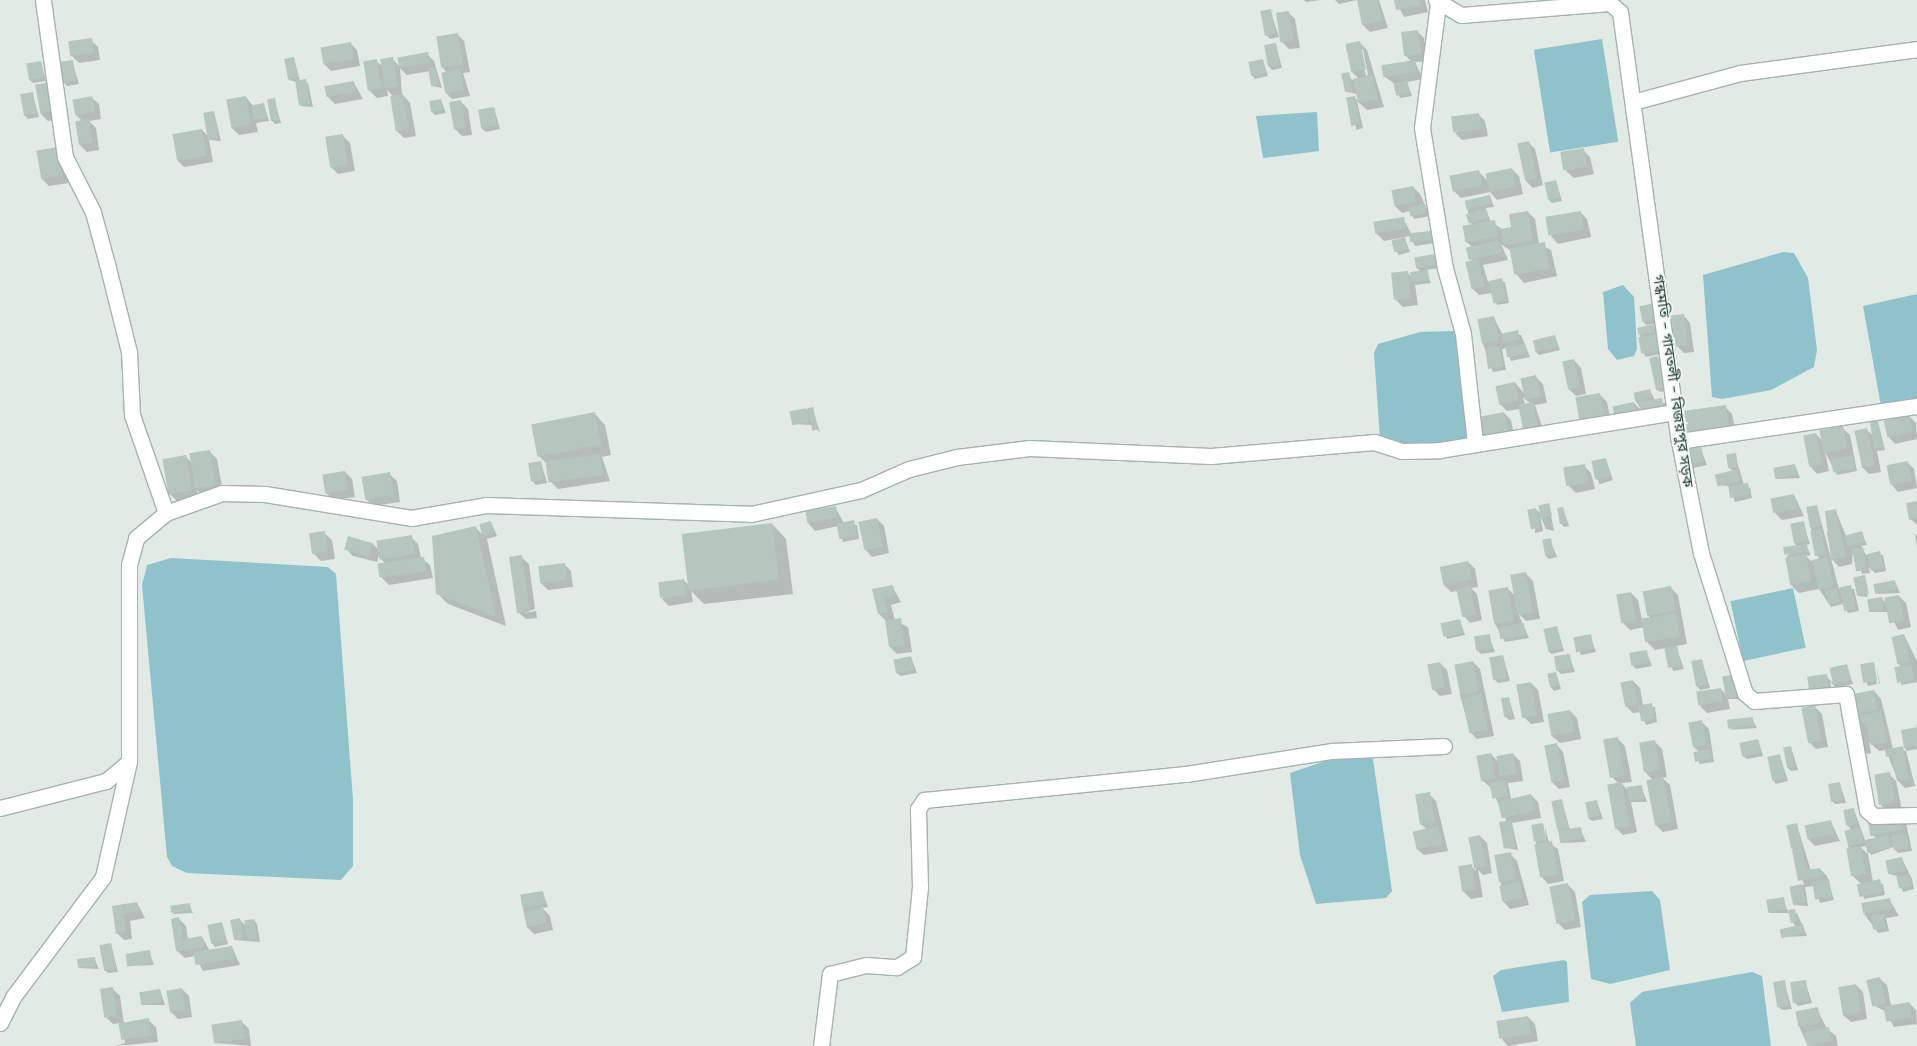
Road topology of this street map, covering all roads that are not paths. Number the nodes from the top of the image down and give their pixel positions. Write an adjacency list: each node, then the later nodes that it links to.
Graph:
1 (42, 0): 9 (street)
2 (1437, 2): 4 (street, গন্ধমতি - গাবতলী - বিজয়পুর সড়ক); 8 (street)
3 (1917, 50): 4 (street)
4 (1633, 102): 6 (street, গন্ধমতি - গাবতলী - বিজয়পুর সড়ক)
5 (1917, 406): 7 (street)
6 (1675, 412): 7 (street, গন্ধমতি - গাবতলী - বিজয়পুর সড়ক); 8 (street)
7 (1678, 441): 13 (street, গন্ধমতি - গাবতলী - বিজয়পুর সড়ক)
8 (1475, 442): 9 (street)
9 (166, 514): 11 (street)
10 (1444, 746): 15 (street)
11 (130, 762): 12 (street); 14 (street)
12 (0, 808)
13 (1917, 815)
14 (0, 1024)
15 (822, 1046)

